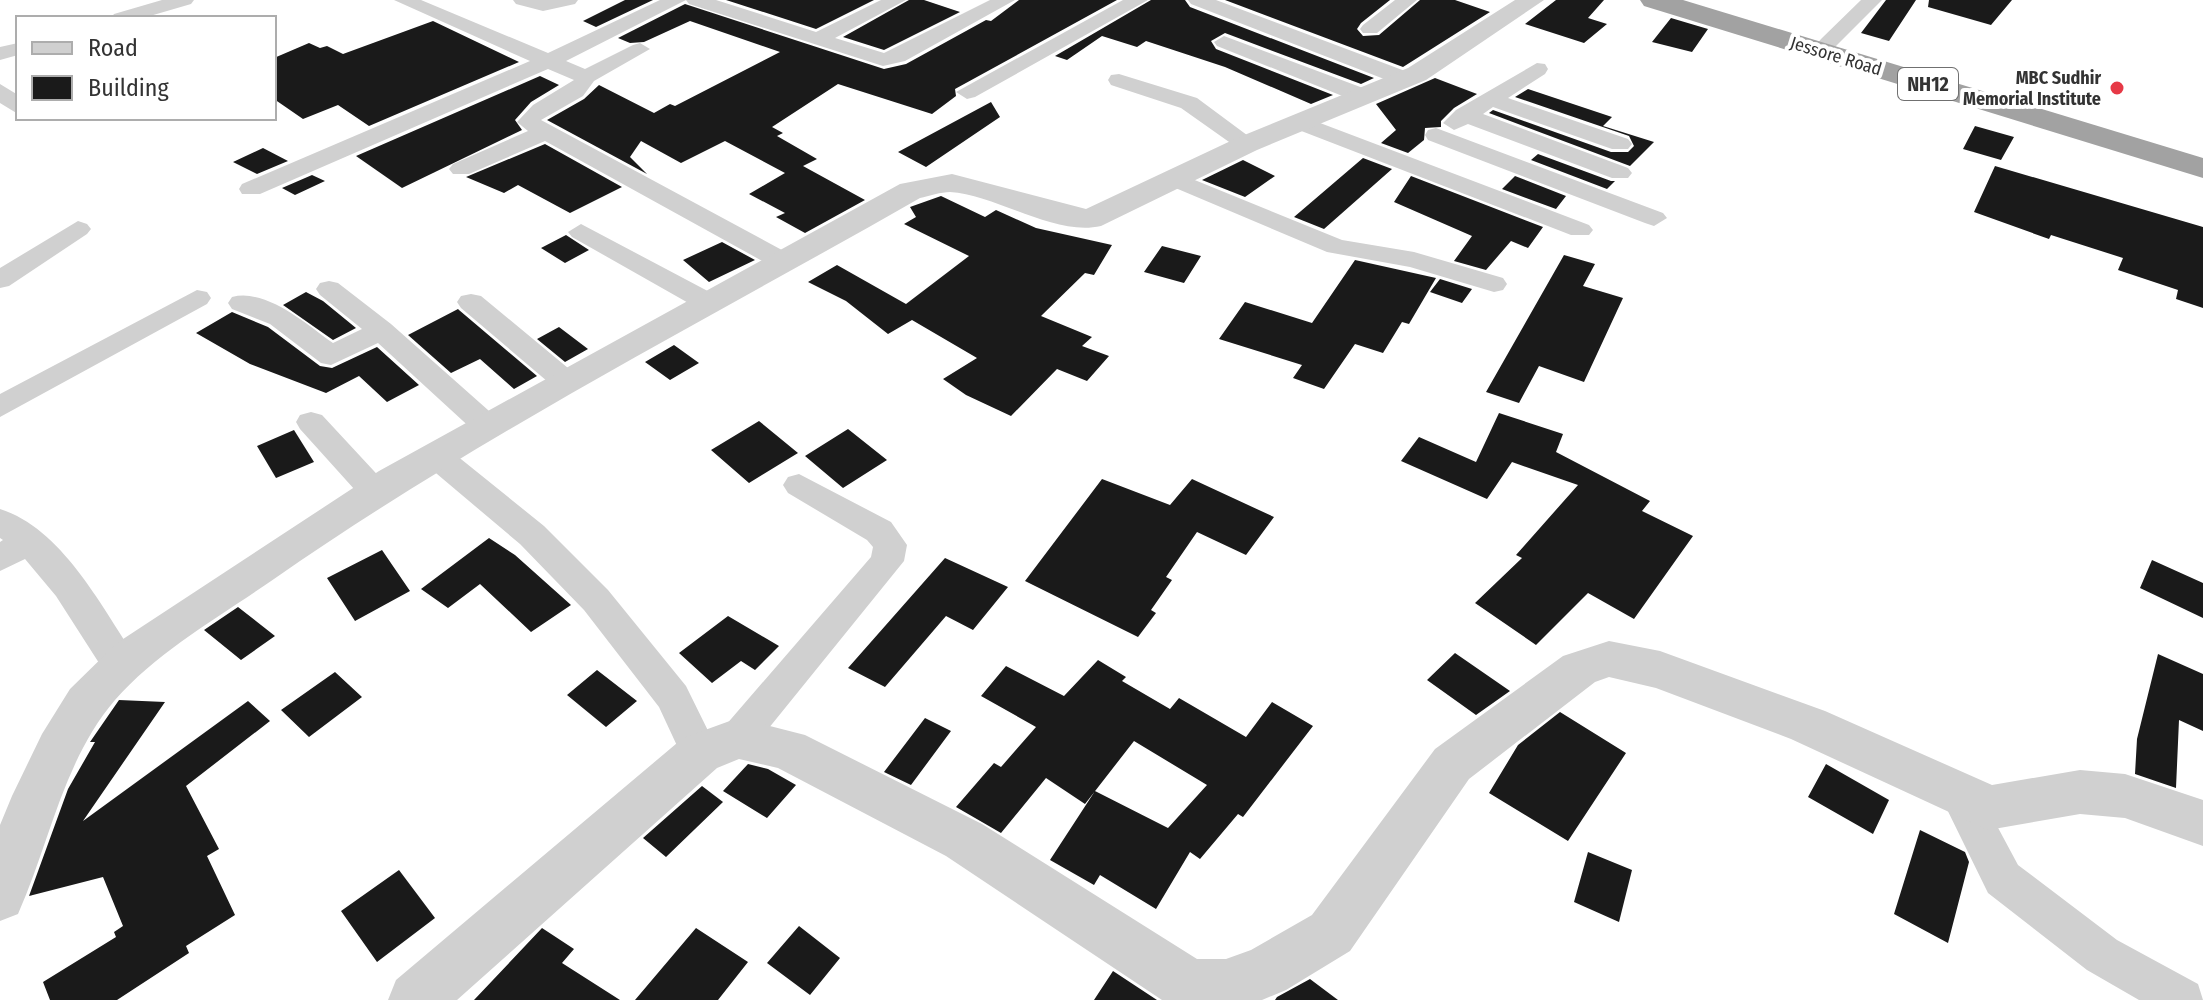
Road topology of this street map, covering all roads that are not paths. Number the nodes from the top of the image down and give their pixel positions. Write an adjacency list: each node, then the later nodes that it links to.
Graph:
1 (184, 0): 20 (street)
2 (404, 0): 26 (street)
3 (523, 0): 4 (street)
4 (568, 0)
5 (676, 0): 26 (street)
6 (696, 0): 18 (street)
7 (745, 0): 18 (street)
8 (896, 0): 22 (street)
9 (1005, 0): 22 (street)
10 (1138, 0): 32 (street)
11 (1198, 0): 19 (street)
12 (1259, 0): 19 (street)
13 (1407, 0): 21 (street)
14 (1532, 0): 29 (street)
15 (1654, 0): 44 (highway, Jessore Road / NH12)
16 (1687, 0): 24 (highway, Jessore Road / NH12)
17 (1872, 0): 24 (street)
18 (724, 10): 22 (street)
19 (1237, 14): 29 (street)
20 (128, 16)
21 (1370, 29)
22 (815, 40)
23 (1224, 42): 33 (street)
24 (1828, 43): 42 (highway, Jessore Road / NH12)
25 (640, 49): 28 (street)
26 (548, 61): 28 (street); 48 (street)
27 (1537, 69): 34 (street)
28 (586, 77): 38 (street)
29 (1405, 79): 33 (street)
30 (1119, 80): 40 (street)
31 (0, 91): 35 (street)
32 (967, 92)
33 (1363, 96): 37 (street)
34 (1490, 99): 36 (street); 41 (street)
35 (16, 105)
36 (1464, 115): 39 (street); 46 (street)
37 (1299, 122): 40 (street); 43 (street)
38 (546, 132): 45 (street); 53 (street)
39 (1436, 135): 43 (street); 49 (street)
40 (1247, 144): 47 (street)
41 (1620, 144)
42 (2203, 154)
43 (1406, 163): 51 (street)
44 (2203, 168)
45 (461, 169)
46 (1620, 173)
47 (1175, 179): 53 (street); 55 (street)
48 (251, 189)
49 (1654, 218)
50 (78, 229): 54 (street)
51 (1580, 230)
52 (581, 232): 60 (street)
53 (784, 262): 60 (street)
54 (0, 280)
55 (1494, 284)
56 (329, 289): 61 (street)
57 (197, 298): 63 (street)
58 (471, 302): 62 (street)
59 (242, 303): 61 (street)
60 (709, 303): 62 (street)
61 (381, 330): 65 (street)
62 (564, 380): 65 (street)
63 (0, 407)
64 (311, 422): 68 (street)
65 (486, 425): 66 (street)
66 (435, 455): 68 (street); 73 (street)
67 (799, 485): 73 (street)
68 (375, 492): 72 (street)
69 (0, 521): 70 (street)
70 (30, 540): 71 (street); 72 (street)
71 (0, 558)
72 (121, 666): 76 (street)
73 (719, 745): 74 (street); 77 (street)
74 (1960, 795): 75 (street); 78 (street)
75 (2198, 812)
76 (0, 896)
77 (416, 1000)
78 (2182, 1000)

